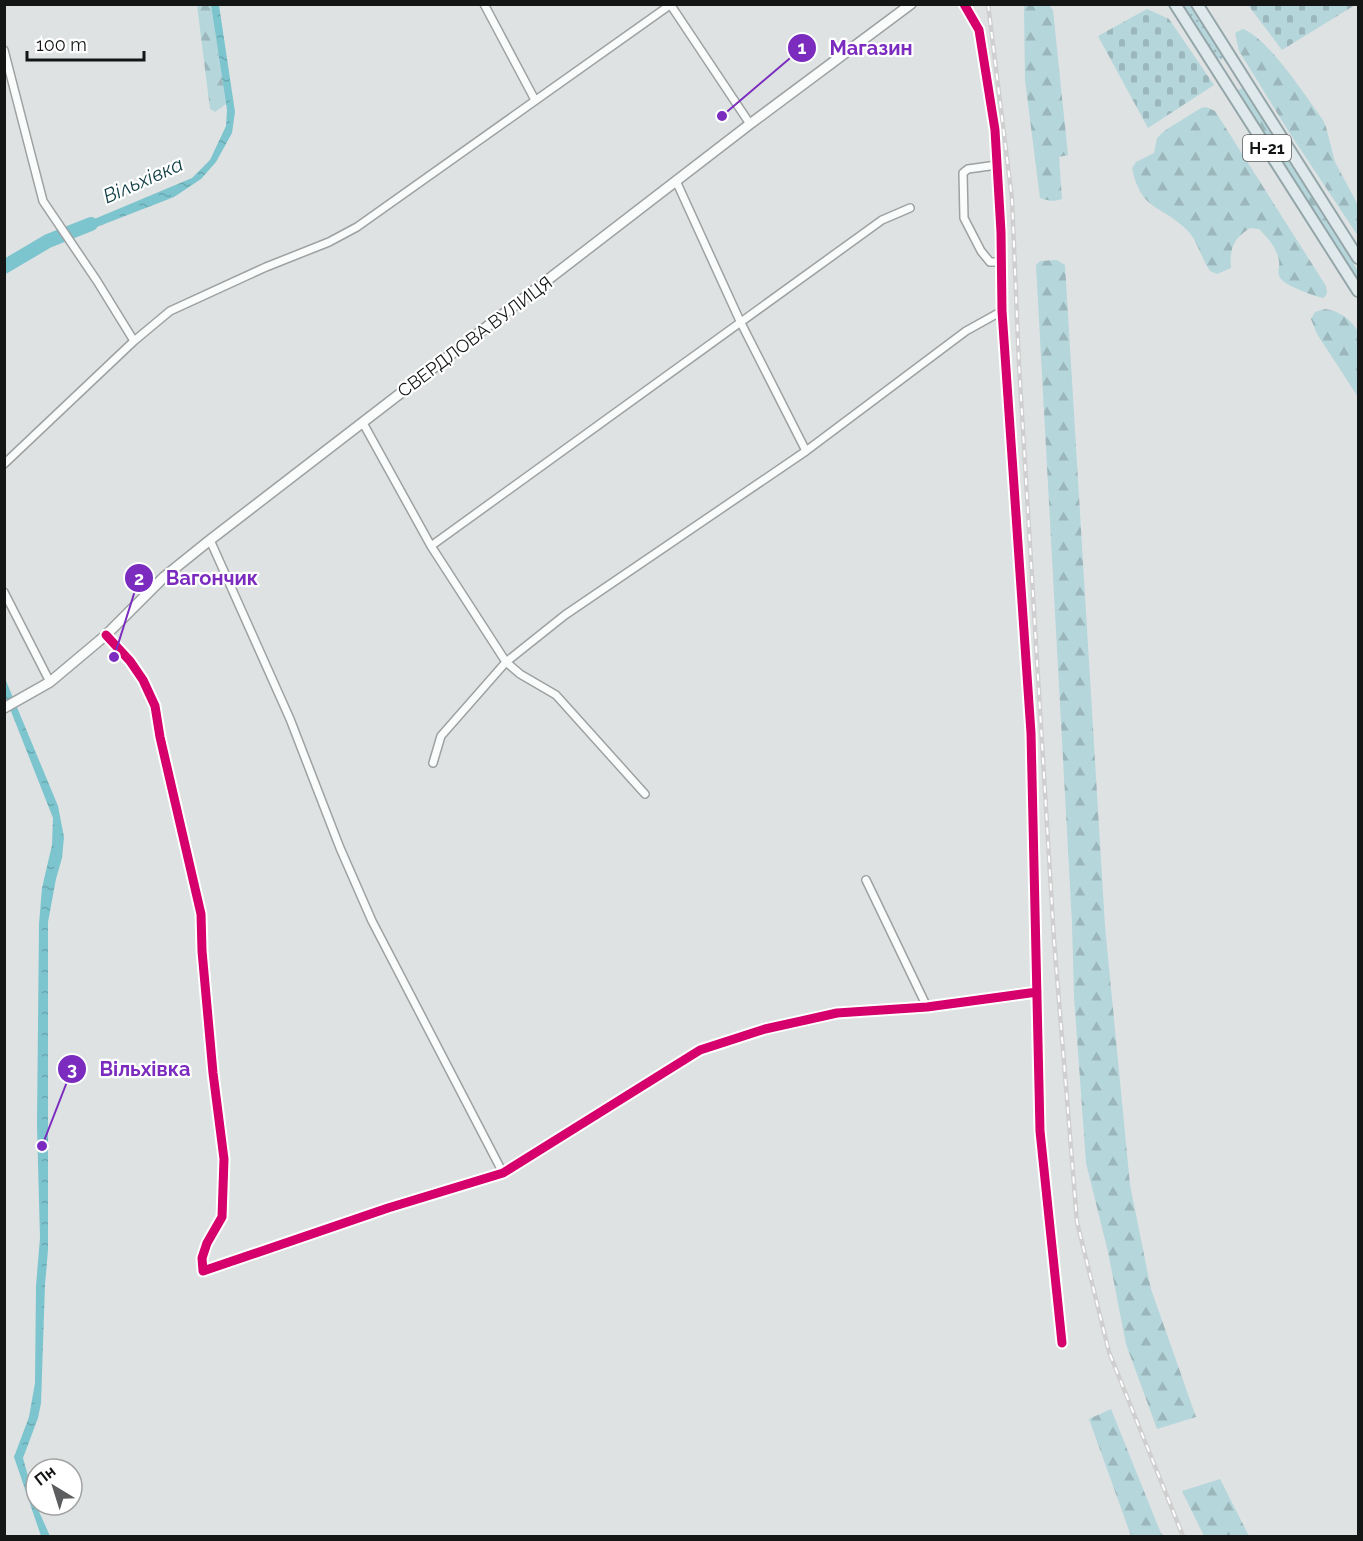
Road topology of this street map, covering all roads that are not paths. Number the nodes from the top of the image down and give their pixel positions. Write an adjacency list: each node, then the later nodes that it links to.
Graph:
1 (484, 4): 8 (street)
2 (911, 4): 9 (street, СВЕРДЛОВА ВУЛИЦЯ)
3 (964, 4): 10 (street)
4 (1175, 4): 15 (main road, Н-21)
5 (1197, 4): 13 (main road, Н-21)
6 (670, 5): 8 (street); 9 (street)
7 (4, 50): 18 (street)
8 (535, 100): 18 (street)
9 (750, 124): 11 (street, СВЕРДЛОВА ВУЛИЦЯ)
10 (997, 165): 14 (street); 14 (street)
11 (677, 183): 17 (street); 19 (street, СВЕРДЛОВА ВУЛИЦЯ)
12 (910, 208): 17 (street)
13 (1359, 258)
14 (1002, 262): 16 (street)
15 (1359, 291)
16 (1002, 311): 20 (street); 32 (street)
17 (740, 321): 20 (street); 23 (street)
18 (134, 341): 21 (street)
19 (363, 423): 22 (street, СВЕРДЛОВА ВУЛИЦЯ); 23 (street)
20 (806, 451): 26 (street)
21 (4, 464)
22 (210, 540): 25 (street, СВЕРДЛОВА ВУЛИЦЯ); 34 (street)
23 (431, 546): 26 (street)
24 (4, 592): 27 (street)
25 (106, 635): 27 (street, СВЕРДЛОВА ВУЛИЦЯ); 34 (street)
26 (506, 662): 29 (street); 30 (street)
27 (50, 682): 28 (street, СВЕРДЛОВА ВУЛИЦЯ)
28 (4, 708)
29 (432, 763)
30 (645, 794)
31 (866, 880): 33 (street)
32 (1037, 992): 33 (street); 35 (street)
33 (927, 1006): 34 (street)
34 (503, 1173)
35 (1062, 1343)

